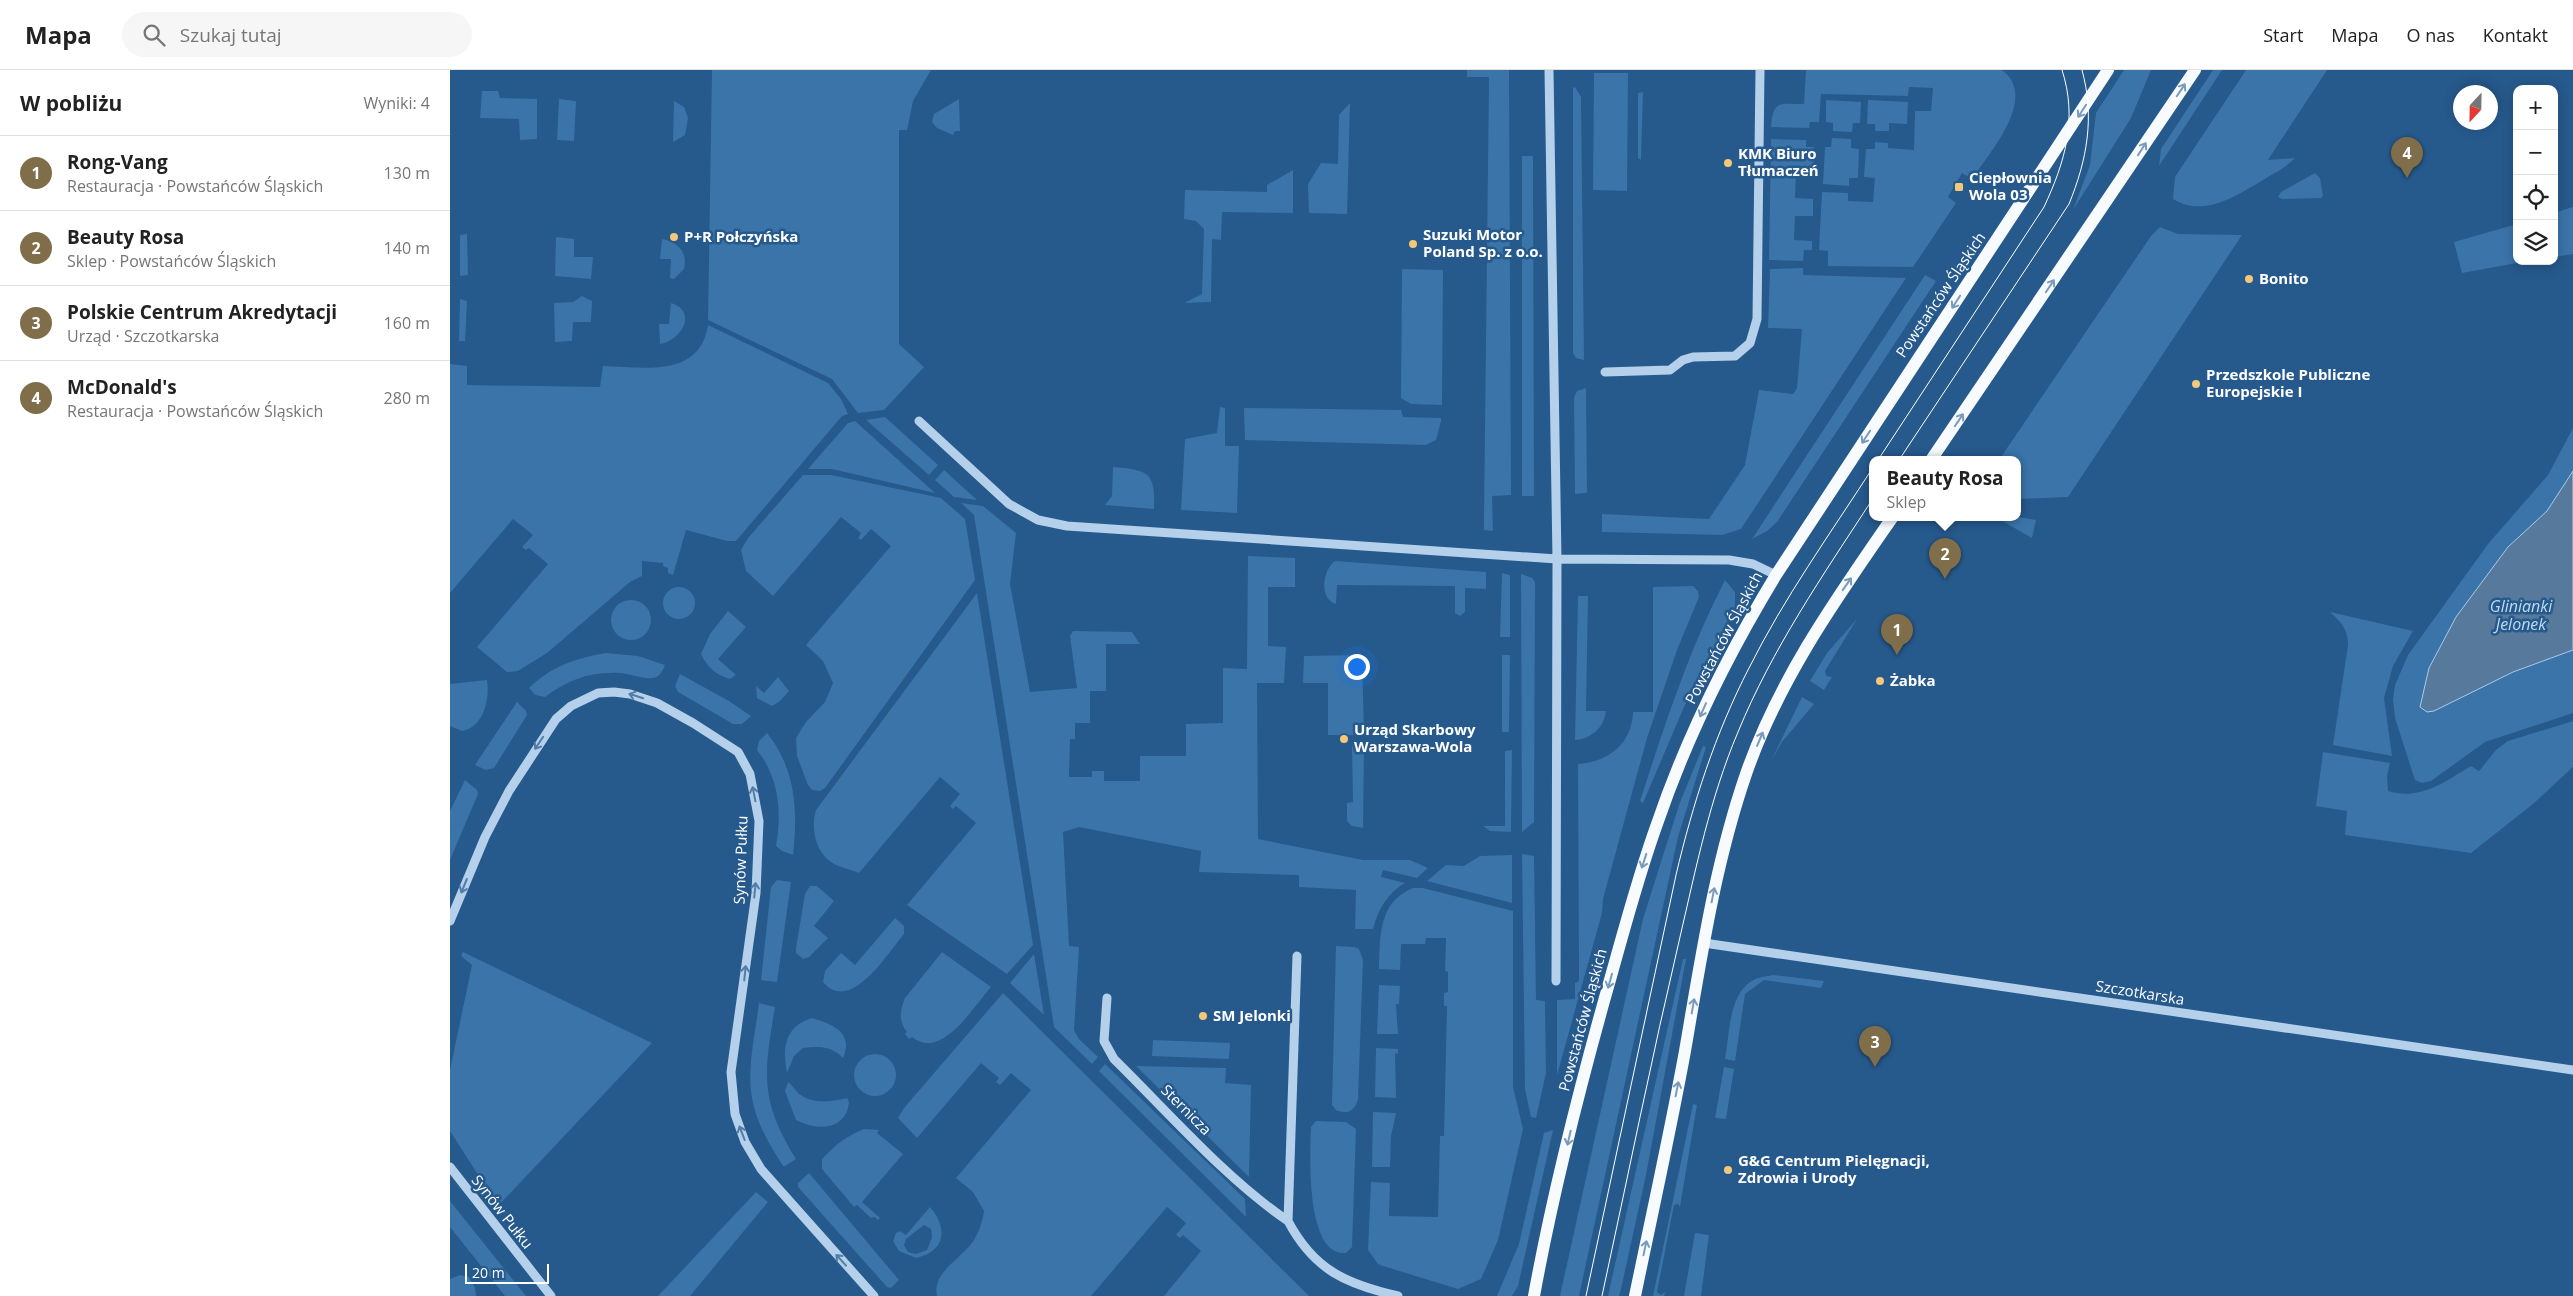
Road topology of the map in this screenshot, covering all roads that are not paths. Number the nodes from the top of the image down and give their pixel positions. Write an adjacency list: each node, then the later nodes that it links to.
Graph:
1 (1549, 70): 9 (street)
2 (1760, 70): 5 (street)
3 (2108, 70): 10 (main road, Powstańców Śląskich, one-way to 10)
4 (2195, 70): 7 (main road, one-way to 4)
5 (1605, 372)
6 (919, 421): 9 (street)
7 (1934, 456)
8 (1890, 521): 12 (main road, one-way to 8)
9 (1557, 559): 10 (street); 14 (street)
10 (1776, 575): 22 (main road, Powstańców Śląskich, one-way to 22)
11 (450, 921): 20 (street, Synów Pułku, one-way to 11)
12 (1704, 942): 16 (street, Szczotkarska); 23 (main road, one-way to 12)
13 (1296, 956): 18 (street)
14 (1556, 981)
15 (1106, 998): 18 (street, Sternicza)
16 (2573, 1070)
17 (450, 1167): 19 (street, Synów Pułku)
18 (1288, 1221): 21 (street, Sternicza)
19 (551, 1296)
20 (874, 1296)
21 (1398, 1296)
22 (1534, 1296)
23 (1635, 1296)

